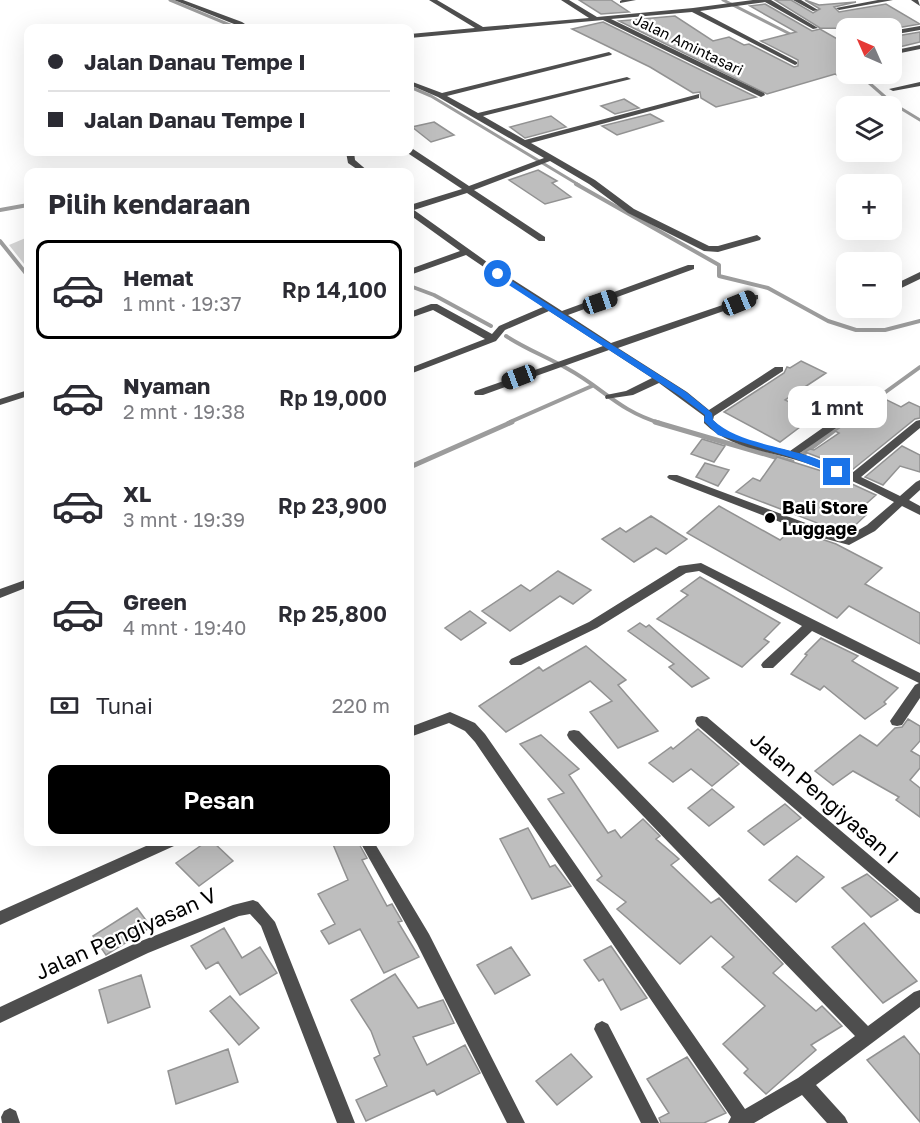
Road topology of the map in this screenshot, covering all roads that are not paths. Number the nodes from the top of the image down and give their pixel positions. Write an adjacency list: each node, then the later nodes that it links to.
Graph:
1 (177, 0): 17 (street)
2 (432, 0): 20 (street)
3 (564, 0): 16 (street, Jalan Amintasari)
4 (633, 0): 10 (street)
5 (712, 0): 12 (street)
6 (767, 0): 12 (street); 18 (street)
7 (796, 0): 15 (street)
8 (890, 0): 13 (street)
9 (914, 0): 11 (street)
10 (622, 2)
11 (920, 4)
12 (726, 5): 14 (street)
13 (839, 8)
14 (693, 10): 16 (street); 26 (street)
15 (815, 10)
16 (600, 19): 20 (street); 32 (street, Jalan Amintasari)
17 (238, 24)
18 (815, 28)
19 (920, 28): 21 (street)
20 (481, 29): 22 (street)
21 (902, 31)
22 (414, 36)
23 (920, 47): 24 (street)
24 (902, 51)
25 (609, 54): 31 (street)
26 (795, 63)
27 (627, 79): 34 (street)
28 (920, 84): 30 (street)
29 (414, 85): 31 (street)
30 (893, 89)
31 (441, 95): 34 (street)
32 (760, 95)
33 (696, 96): 35 (street)
34 (474, 116): 35 (street)
35 (522, 143): 38 (street)
36 (414, 154): 40 (street)
37 (350, 156): 39 (street)
38 (548, 159): 40 (street); 43 (street)
39 (360, 168)
40 (467, 190): 41 (street); 44 (street)
41 (414, 209)
42 (414, 213): 45 (street)
43 (758, 238)
44 (542, 239)
45 (467, 252): 47 (street); 51 (street)
46 (691, 267): 53 (street)
47 (414, 271)
48 (920, 275): 49 (street)
49 (902, 284)
50 (755, 297): 55 (street)
51 (550, 307): 53 (street); 54 (street)
52 (414, 314): 54 (street)
53 (563, 314): 55 (street)
54 (492, 339): 56 (street)
55 (612, 346): 58 (street); 59 (street)
56 (414, 369)
57 (779, 369): 63 (street)
58 (658, 379): 61 (street); 63 (street)
59 (479, 393)
60 (24, 394): 62 (street)
61 (610, 397)
62 (0, 402)
63 (709, 415): 66 (street)
64 (845, 417): 66 (street)
65 (920, 423): 68 (street)
66 (791, 455): 68 (street)
67 (673, 477): 70 (street)
68 (852, 478): 70 (street)
69 (920, 484): 70 (street)
70 (902, 501): 71 (street)
71 (920, 511)
72 (24, 585): 73 (street)
73 (0, 594)
74 (811, 625): 75 (street); 76 (street); 77 (street)
75 (516, 662)
76 (768, 665)
77 (920, 679)
78 (920, 688): 80 (street)
79 (702, 721): 85 (street, Jalan Pengiyasan I)
80 (897, 721)
81 (414, 730): 92 (street)
82 (574, 735): 90 (street)
83 (160, 846): 86 (street)
84 (369, 846): 94 (street)
85 (920, 907)
86 (0, 918)
87 (920, 997): 90 (street)
88 (0, 1015): 93 (street, Jalan Pengiyasan V)
89 (602, 1029): 95 (street)
90 (867, 1037): 91 (street)
91 (804, 1084): 92 (street); 96 (street)
92 (740, 1121)
93 (346, 1123)
94 (516, 1123)
95 (650, 1123)
96 (840, 1123)

